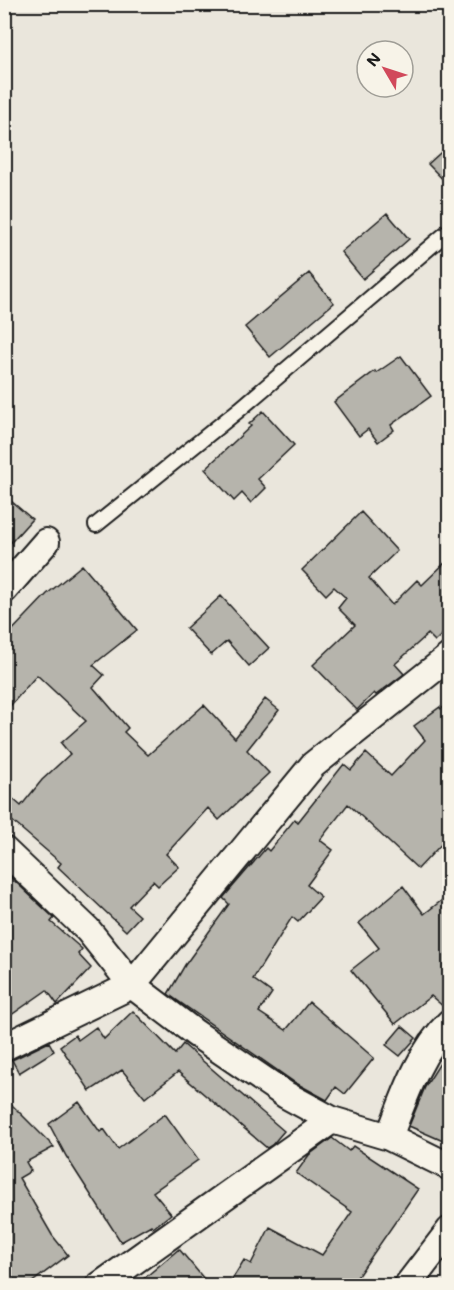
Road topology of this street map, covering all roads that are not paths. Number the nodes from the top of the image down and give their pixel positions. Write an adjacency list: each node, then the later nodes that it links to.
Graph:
1 (441, 4): 2 (lane)
2 (450, 9)
3 (450, 230): 4 (lane)
4 (96, 525)
5 (46, 542): 6 (street)
6 (4, 590)
7 (450, 656): 9 (street)
8 (4, 850): 9 (street)
9 (132, 985): 11 (street); 12 (street)
10 (450, 1022): 13 (street)
11 (4, 1047)
12 (332, 1120): 13 (street); 16 (street)
13 (389, 1137): 14 (street)
14 (450, 1167)
15 (450, 1230): 17 (street)
16 (99, 1286)
17 (406, 1286)

